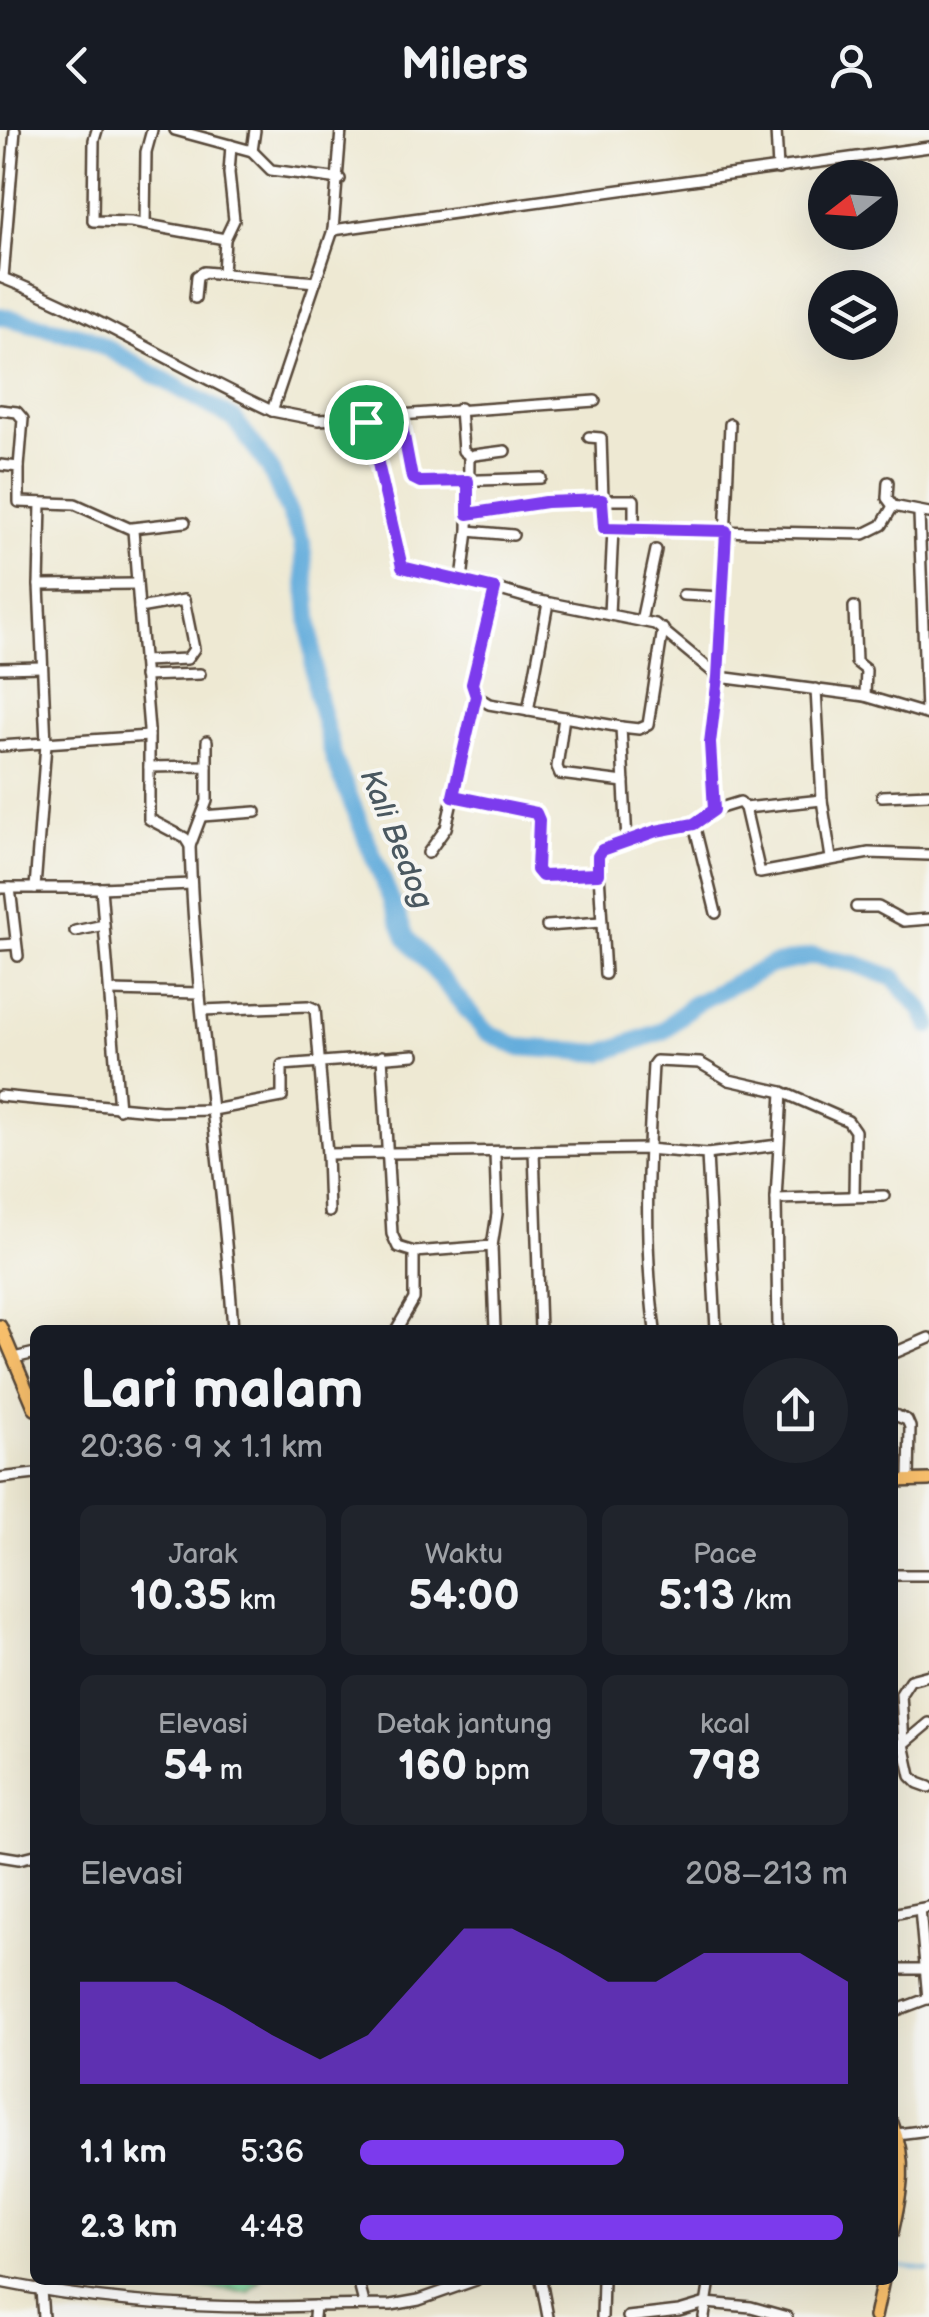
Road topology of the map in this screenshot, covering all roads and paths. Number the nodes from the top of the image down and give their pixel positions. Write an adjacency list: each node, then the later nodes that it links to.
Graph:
1 (15, 130): 13 (street)
2 (97, 130): 14 (street)
3 (152, 130): 14 (street)
4 (174, 130): 8 (street)
5 (255, 130): 10 (street)
6 (342, 130): 12 (street)
7 (776, 130): 11 (street)
8 (232, 146): 10 (street); 16 (street)
9 (929, 147): 11 (street)
10 (252, 151): 12 (street)
11 (778, 169): 15 (street)
12 (340, 179): 15 (street)
13 (6, 193): 18 (street)
14 (146, 224): 16 (street)
15 (333, 230): 19 (street)
16 (225, 239): 17 (street)
17 (223, 274): 19 (street); 20 (street)
18 (1, 278): 24 (street)
19 (316, 282): 24 (street)
20 (195, 298)
21 (595, 401): 22 (street)
22 (460, 408): 25 (street); 30 (street)
23 (0, 410): 32 (street)
24 (272, 411): 27 (street)
25 (400, 415): 27 (street); 34 (street)
26 (730, 424): 46 (street)
27 (368, 425): 49 (street)
28 (589, 437): 36 (street)
29 (505, 451): 30 (street)
30 (470, 457): 34 (street)
31 (0, 466): 32 (street)
32 (19, 467): 37 (street)
33 (541, 478): 34 (street)
34 (468, 481): 40 (street)
35 (888, 482): 38 (street)
36 (602, 500): 40 (street); 43 (street); 44 (street)
37 (42, 503): 42 (street); 51 (street)
38 (893, 506): 39 (street); 46 (street)
39 (924, 513): 71 (street)
40 (468, 514): 45 (street)
41 (184, 522): 42 (street)
42 (132, 528): 50 (street)
43 (613, 529): 44 (street); 58 (street)
44 (634, 529): 46 (street)
45 (468, 531): 47 (street); 49 (street)
46 (726, 531): 54 (street)
47 (512, 535)
48 (656, 550): 59 (street)
49 (462, 580): 52 (street)
50 (137, 584): 51 (street); 57 (street)
51 (39, 585): 62 (street)
52 (495, 589): 55 (street); 68 (street)
53 (683, 594): 54 (street)
54 (722, 597): 66 (street)
55 (548, 603): 58 (street); 70 (street)
56 (854, 607): 69 (street)
57 (139, 608): 61 (street); 61 (street)
58 (609, 614): 59 (street)
59 (641, 621): 60 (street)
60 (663, 629): 66 (street); 73 (street)
61 (143, 661): 65 (street)
62 (42, 667): 63 (street); 76 (street)
63 (0, 668)
64 (200, 674): 65 (street)
65 (144, 676): 74 (street)
66 (718, 677): 67 (street); 86 (street)
67 (816, 689): 69 (street); 84 (street)
68 (476, 696): 70 (street); 82 (street)
69 (865, 696): 71 (street)
70 (528, 711): 72 (street)
71 (928, 714)
72 (564, 717): 73 (street); 80 (street)
73 (621, 727): 80 (street)
74 (149, 736): 76 (street); 79 (street)
75 (207, 741): 78 (street)
76 (46, 744): 77 (street); 98 (street)
77 (0, 746)
78 (208, 766): 79 (street); 88 (street)
79 (149, 767): 91 (street)
80 (624, 782): 90 (street)
81 (929, 794): 83 (street)
82 (453, 796): 92 (street); 95 (street)
83 (882, 796)
84 (822, 800): 85 (street); 94 (street)
85 (745, 808): 86 (street); 94 (street)
86 (714, 810): 89 (street)
87 (256, 812): 88 (street)
88 (202, 816): 91 (street)
89 (694, 824): 90 (street); 101 (street)
90 (627, 842): 95 (street)
91 (190, 846): 96 (street)
92 (428, 852)
93 (929, 855): 94 (street)
94 (831, 858)
95 (598, 874): 103 (street)
96 (191, 884): 99 (street); 112 (street)
97 (5, 888): 98 (street); 108 (street)
98 (35, 888): 99 (street)
99 (102, 888): 104 (street)
100 (856, 907): 102 (street)
101 (716, 913)
102 (929, 919)
103 (600, 922): 105 (street); 110 (street)
104 (104, 925): 106 (street); 111 (street)
105 (547, 926)
106 (75, 932)
107 (0, 944): 108 (street)
108 (16, 944): 109 (street)
109 (18, 956)
110 (605, 974)
111 (110, 991): 112 (street); 119 (street)
112 (200, 993): 113 (street)
113 (202, 1010): 116 (street); 120 (street)
114 (414, 1055): 115 (street)
115 (382, 1056): 116 (street); 124 (street)
116 (320, 1062): 120 (street); 126 (street)
117 (782, 1092): 121 (street); 122 (street); 128 (street)
118 (0, 1096): 119 (street)
119 (119, 1109): 120 (street)
120 (212, 1110): 134 (street)
121 (778, 1145): 127 (street); 130 (street)
122 (647, 1149): 123 (street); 127 (street); 138 (street)
123 (534, 1151): 125 (street); 137 (street)
124 (389, 1152): 125 (street); 126 (street); 133 (street)
125 (495, 1153): 132 (street)
126 (327, 1154): 131 (street)
127 (707, 1154): 139 (street)
128 (854, 1195): 129 (street); 130 (street)
129 (884, 1196)
130 (776, 1200): 140 (street)
131 (329, 1212)
132 (492, 1246): 133 (street); 136 (street)
133 (414, 1252): 135 (street)
134 (233, 1325)
135 (399, 1325)
136 (495, 1325)
137 (540, 1325)
138 (654, 1325)
139 (716, 1325)
140 (778, 1325)
141 (2, 1333): 145 (main road)
142 (929, 1338): 143 (street)
143 (898, 1351)
144 (30, 1353): 145 (street)
145 (14, 1358): 146 (main road)
146 (30, 1397)
147 (898, 1416): 150 (street)
148 (30, 1475): 149 (street)
149 (0, 1478)
150 (909, 1480): 151 (main road); 152 (main road)
151 (929, 1480)
152 (898, 1481)
153 (929, 1575): 154 (street)
154 (898, 1576)
155 (929, 1675): 157 (street)
156 (929, 1722): 157 (street)
157 (898, 1744): 158 (street)
158 (929, 1787)
159 (0, 1856): 160 (street)
160 (30, 1856)
161 (925, 1908): 162 (street); 164 (street)
162 (898, 1913)
163 (898, 1969): 164 (street)
164 (925, 1969): 165 (street)
165 (928, 1999): 166 (street)
166 (898, 2010)
167 (898, 2127): 168 (street)
168 (929, 2130)
169 (898, 2146): 170 (main road)
170 (898, 2204)
171 (0, 2282): 178 (street)
172 (359, 2285): 179 (street)
173 (450, 2285): 179 (street)
174 (542, 2285): 185 (street)
175 (603, 2285): 186 (street)
176 (709, 2285): 180 (street)
177 (882, 2285): 190 (main road)
178 (41, 2290): 181 (street); 184 (street)
179 (364, 2303): 182 (street)
180 (706, 2303): 183 (street); 188 (street); 189 (street)
181 (202, 2312): 182 (street)
182 (314, 2312)
183 (656, 2315): 187 (street)
184 (43, 2317)
185 (548, 2317)
186 (602, 2317)
187 (628, 2317)
188 (704, 2317)
189 (788, 2317)
190 (875, 2317)

